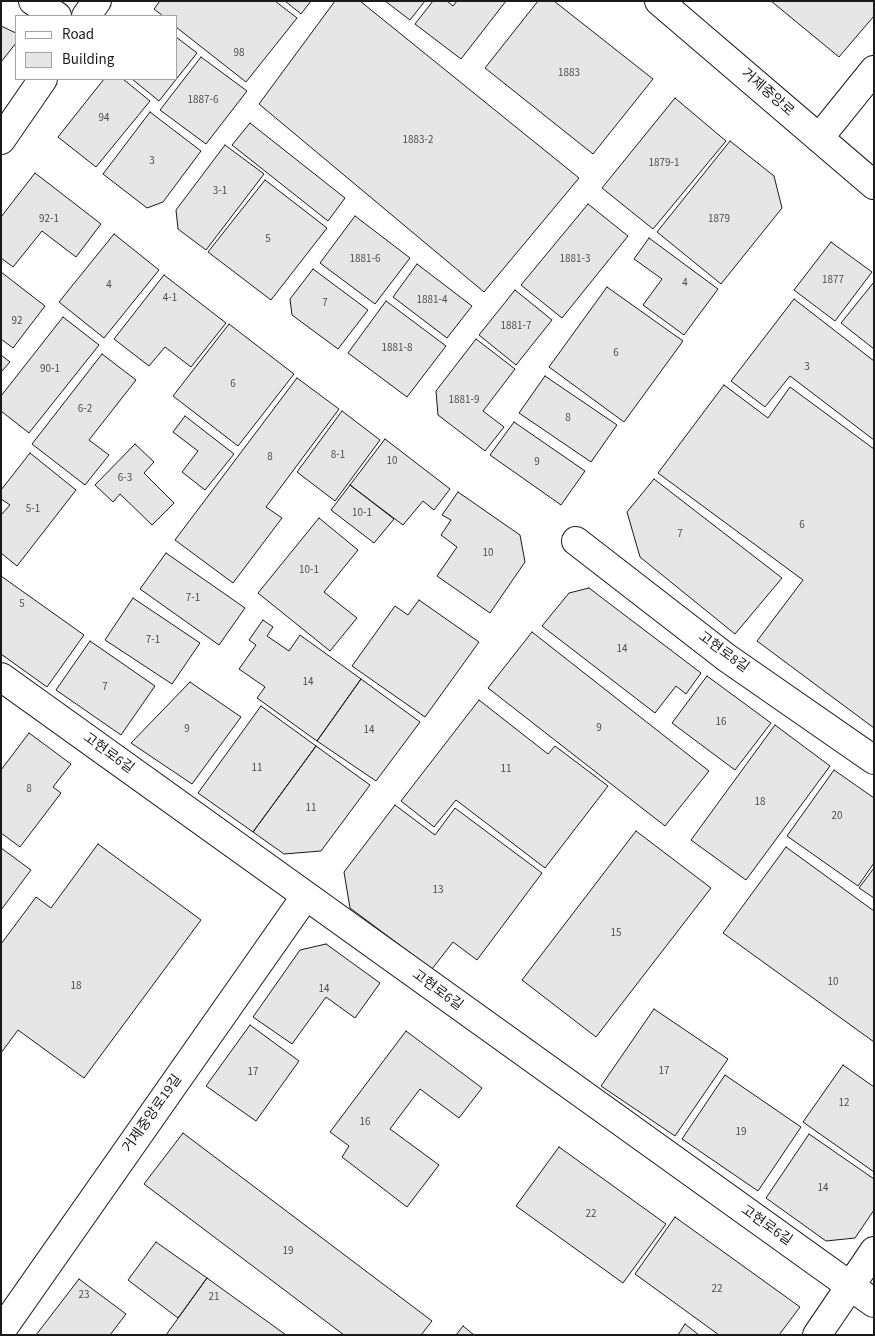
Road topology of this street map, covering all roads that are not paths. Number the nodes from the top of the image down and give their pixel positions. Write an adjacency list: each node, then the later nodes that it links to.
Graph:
1 (33, 1): 4 (street)
2 (98, 1): 5 (street)
3 (659, 1): 8 (street, 거제중앙로)
4 (55, 15)
5 (87, 15)
6 (874, 70): 8 (street)
7 (42, 80): 9 (street)
8 (819, 138): 10 (street, 거제중앙로)
9 (1, 140)
10 (874, 185)
11 (576, 541): 13 (street, 고현로8길)
12 (1, 677): 14 (street, 고현로6길)
13 (874, 760)
14 (305, 897): 16 (street, 고현로6길); 18 (street, 거제중앙로19길)
15 (874, 1252): 16 (street)
16 (850, 1286): 17 (street, 고현로6길); 19 (street)
17 (874, 1303)
18 (1, 1331)
19 (817, 1335)

